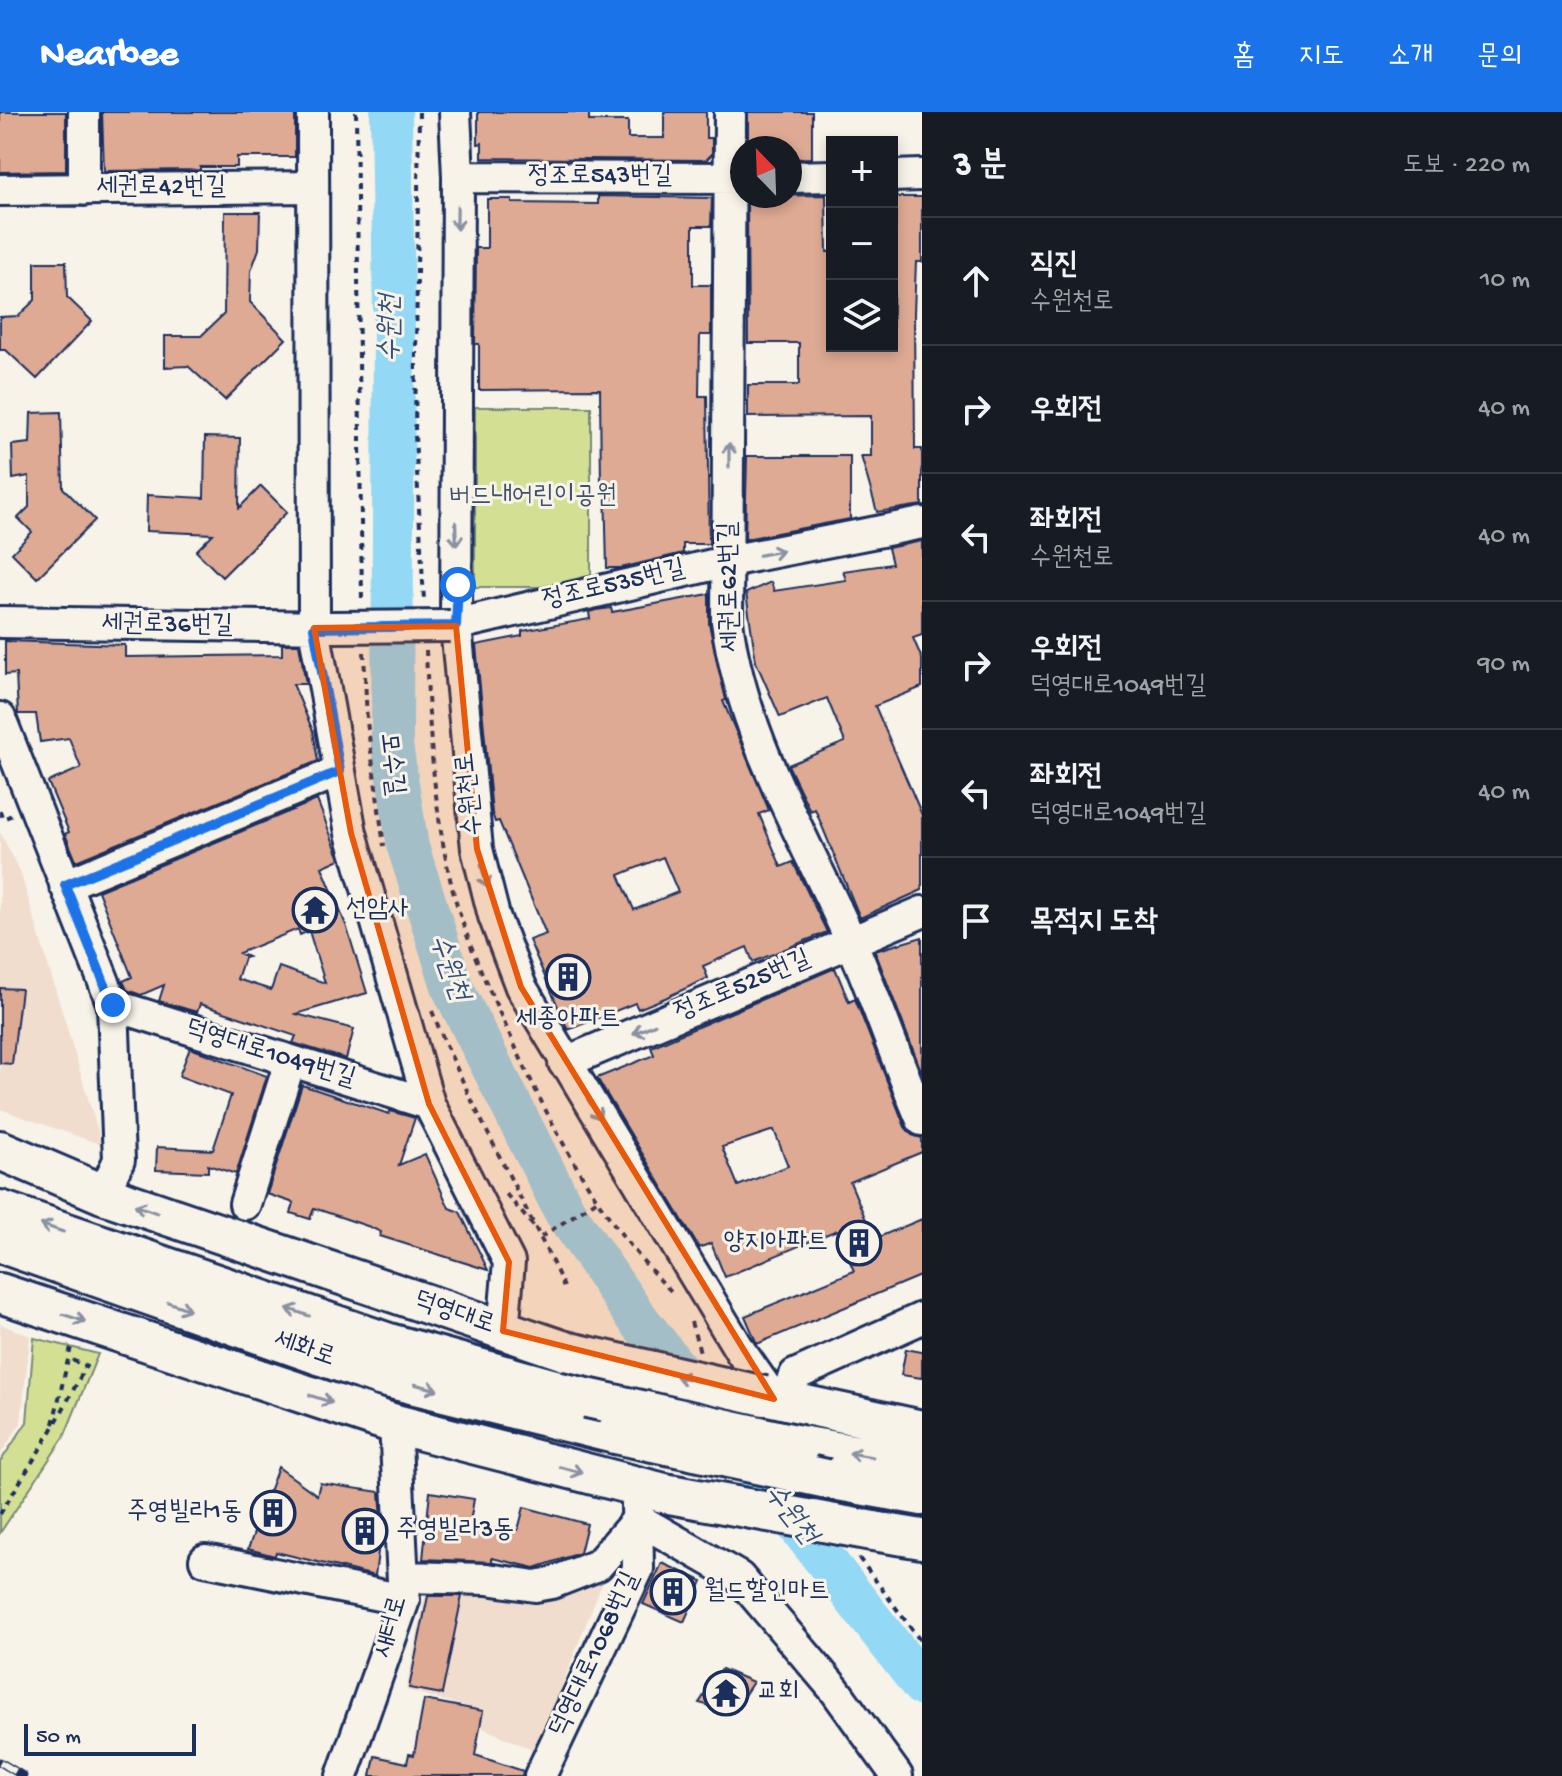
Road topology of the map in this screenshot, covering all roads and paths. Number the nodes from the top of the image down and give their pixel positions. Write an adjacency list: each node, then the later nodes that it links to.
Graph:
1 (84, 112): 16 (street, 세권로42번길)
2 (313, 112): 14 (street)
3 (356, 112): 21 (path)
4 (419, 112): 20 (path)
5 (455, 112): 11 (street, 수원천로)
6 (730, 112): 7 (street, 세권로62번길)
7 (732, 136)
8 (922, 175): 10 (street)
9 (826, 176): 12 (street)
10 (898, 176)
11 (458, 177): 13 (street, 정조로543번길); 23 (street, 수원천로, one-way to 23)
12 (802, 177)
13 (730, 178)
14 (313, 187): 16 (street, 세권로42번길); 24 (street)
15 (0, 190): 16 (street)
16 (84, 190)
17 (735, 208): 19 (street, 세권로62번길, one-way to 17)
18 (922, 523): 19 (street, 정조로535번길, one-way to 18)
19 (729, 561): 23 (street, 정조로535번길); 32 (street, 세권로62번길)
20 (424, 602)
21 (363, 613)
22 (0, 622): 24 (street, 세권로36번길)
23 (453, 626): 24 (street, 정조로535번길, bridge); 36 (street, 수원천로, one-way to 36)
24 (324, 628): 28 (street)
25 (364, 644): 29 (path, 모수길)
26 (426, 646): 41 (path)
27 (0, 718): 30 (street)
28 (340, 771): 30 (street); 37 (street)
29 (387, 855)
30 (65, 885): 34 (street)
31 (922, 912): 32 (street, 정조로525번길)
32 (851, 942): 36 (street, 정조로525번길, one-way to 36); 38 (street, 세권로62번길)
33 (427, 999): 44 (path)
34 (113, 1005): 35 (street, 덕영대로1049번길); 40 (street)
35 (290, 1062): 37 (street, 덕영대로1049번길); 42 (street)
36 (564, 1063): 53 (street, 수원천로, one-way to 53)
37 (429, 1104): 51 (street)
38 (922, 1120)
39 (0, 1150): 40 (main road, 덕영대로)
40 (103, 1194): 51 (main road, 덕영대로, one-way to 40)
41 (599, 1199): 44 (path); 48 (path)
42 (245, 1204)
43 (0, 1210): 54 (main road, 세화로, one-way to 43, bridge)
44 (541, 1237): 46 (path)
45 (0, 1243): 54 (main road, 세화로, one-way to 54)
46 (564, 1287)
47 (0, 1293): 55 (main road, one-way to 55)
48 (678, 1299)
49 (684, 1311): 52 (path)
50 (922, 1318): 53 (street)
51 (503, 1331): 53 (main road, 덕영대로, one-way to 51, bridge)
52 (704, 1363)
53 (781, 1413): 54 (main road, bridge); 57 (main road); 59 (main road, 덕영대로, one-way to 53)
54 (620, 1420): 58 (main road, bridge)
55 (395, 1424): 61 (main road, one-way to 61); 66 (street, 새터로)
56 (52, 1430): 56 (path); 62 (path)
57 (922, 1430)
58 (657, 1444): 60 (main road, bridge); 63 (main road, bridge)
59 (922, 1466)
60 (922, 1496)
61 (644, 1499): 63 (main road, bridge); 66 (street); 69 (street, 덕영대로1068번길); 70 (street)
62 (0, 1514)
63 (860, 1539): 64 (main road); 67 (path)
64 (922, 1539)
65 (205, 1560): 66 (street)
66 (404, 1588): 68 (street, 새터로)
67 (922, 1643)
68 (342, 1776)
69 (540, 1776)
70 (897, 1776)

